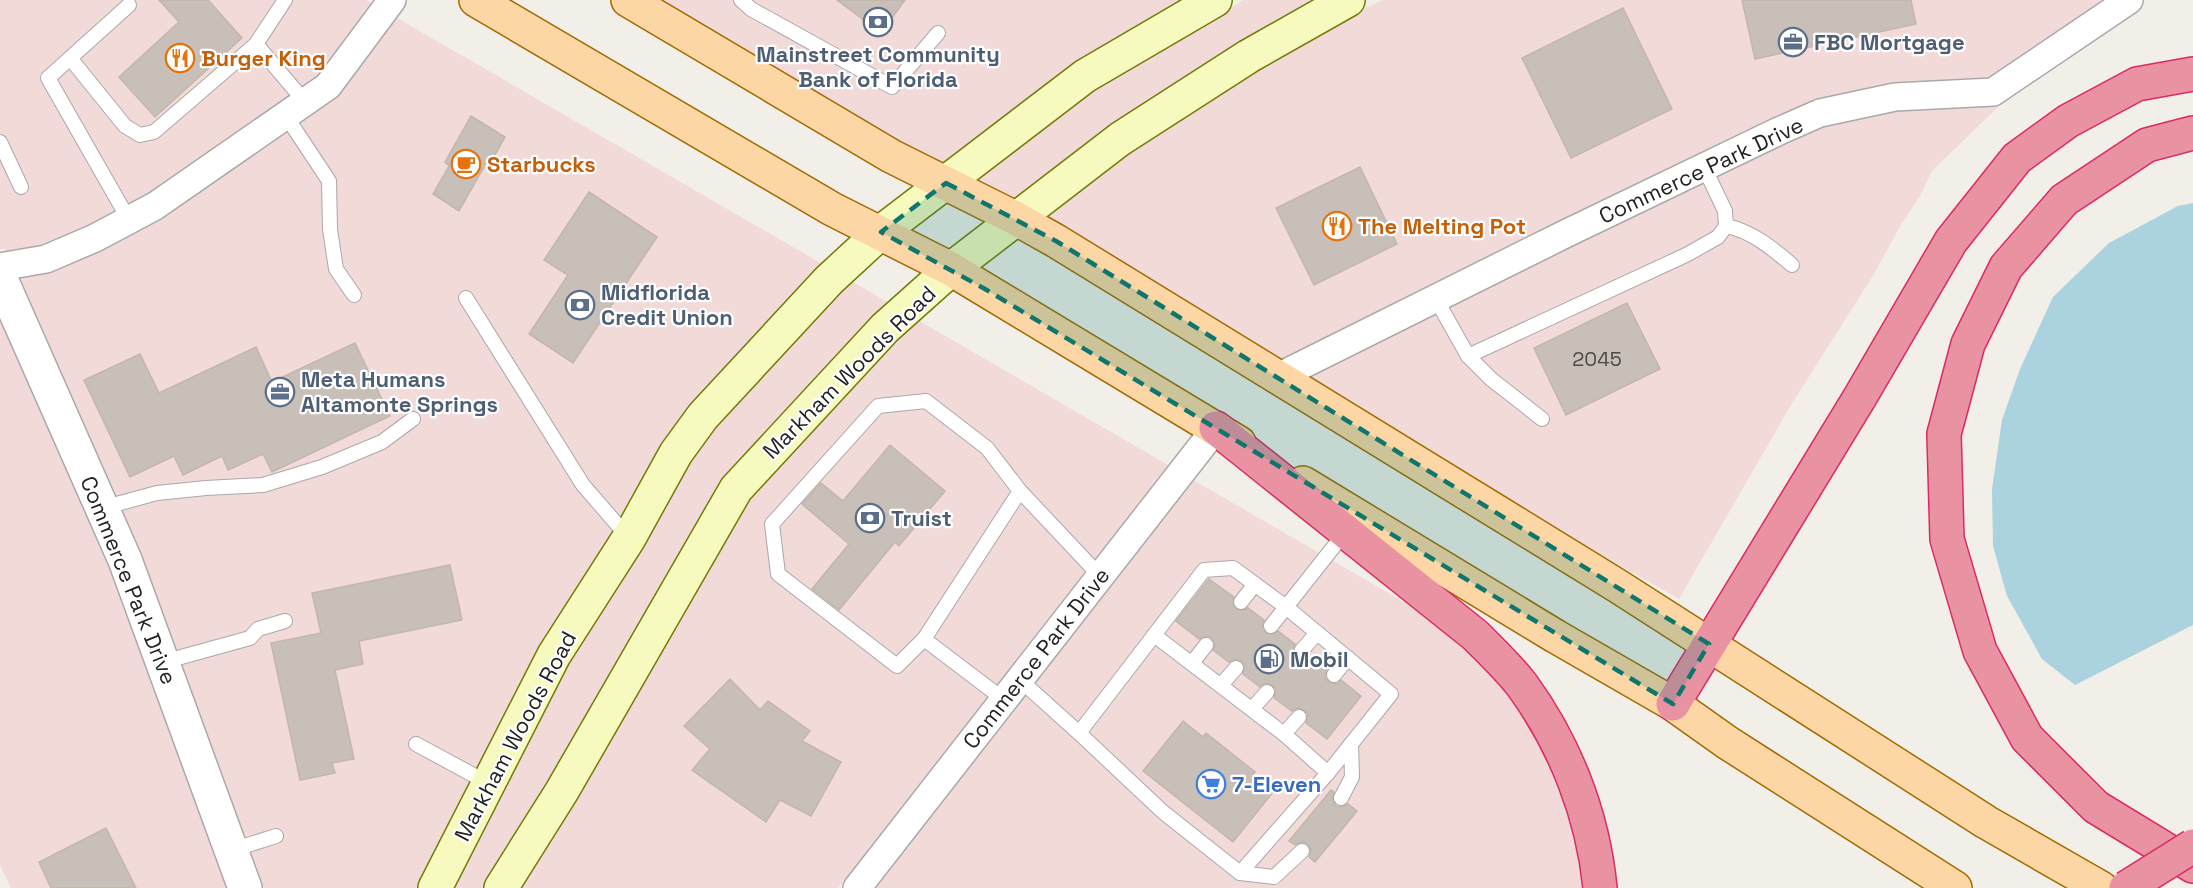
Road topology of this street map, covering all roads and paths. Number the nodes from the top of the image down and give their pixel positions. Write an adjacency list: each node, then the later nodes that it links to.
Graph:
1 (285, 0): 11 (lane)
2 (392, 0): 14 (street)
3 (476, 0): 23 (main road)
4 (628, 0): 18 (main road)
5 (741, 0): 10 (lane)
6 (1215, 0): 18 (main road, Markham Woods Road)
7 (1348, 0): 21 (main road, Markham Woods Road)
8 (2129, 0): 17 (street, Commerce Park Drive)
9 (130, 2): 12 (lane)
10 (938, 33)
11 (256, 44): 12 (lane); 14 (lane)
12 (70, 58): 20 (lane)
13 (2193, 74): 49 (highway)
14 (296, 109): 20 (street); 28 (lane)
15 (2193, 133): 74 (highway)
16 (0, 142): 19 (lane)
17 (1704, 167): 22 (lane); 30 (street, Commerce Park Drive)
18 (946, 183): 21 (main road); 23 (main road, Markham Woods Road)
19 (21, 187)
20 (129, 219): 25 (street)
21 (1017, 219): 26 (main road, Markham Woods Road); 32 (main road)
22 (1726, 226): 24 (lane); 31 (lane)
23 (881, 232): 26 (main road); 39 (main road, Markham Woods Road)
24 (1792, 265)
25 (0, 267)
26 (951, 269): 35 (main road); 79 (main road, Markham Woods Road)
27 (0, 277): 37 (street, Commerce Park Drive)
28 (354, 295)
29 (465, 298): 39 (lane)
30 (1436, 299): 31 (lane); 32 (street, Commerce Park Drive)
31 (1468, 356): 34 (lane)
32 (1278, 377): 49 (main road)
33 (413, 419): 37 (lane)
34 (1542, 419)
35 (1216, 428): 38 (highway); 40 (street, Commerce Park Drive)
36 (1020, 491): 40 (lane); 48 (lane); 48 (lane)
37 (102, 508): 53 (street, Commerce Park Drive)
38 (1352, 525): 43 (lane); 60 (main road); 81 (highway)
39 (630, 538): 68 (main road, Markham Woods Road)
40 (1100, 576): 58 (street, Commerce Park Drive)
41 (1255, 584): 42 (lane); 43 (lane); 47 (lane)
42 (1241, 602)
43 (1286, 607): 45 (lane); 46 (lane)
44 (285, 621): 53 (lane)
45 (1271, 626)
46 (1317, 633): 51 (lane); 52 (lane)
47 (1154, 635): 54 (lane); 63 (lane)
48 (924, 639): 58 (lane)
49 (1709, 644): 60 (highway); 83 (main road)
50 (1206, 645): 54 (lane)
51 (1302, 650)
52 (1348, 658): 56 (lane); 66 (lane)
53 (163, 662): 72 (street, Commerce Park Drive)
54 (1192, 663): 57 (lane)
55 (1236, 668): 57 (lane)
56 (1334, 675)
57 (1221, 685): 61 (lane)
58 (1011, 689): 63 (lane); 80 (street, Commerce Park Drive)
59 (1267, 692): 61 (lane)
60 (1673, 704): 82 (main road)
61 (1252, 709): 64 (lane)
62 (1299, 717): 64 (lane)
63 (1079, 733): 75 (lane)
64 (1284, 734): 67 (lane)
65 (416, 744): 68 (lane)
66 (1351, 744): 67 (lane); 69 (lane)
67 (1328, 773): 75 (lane)
68 (489, 783): 78 (main road, Markham Woods Road)
69 (1341, 798)
70 (276, 836): 72 (lane)
71 (2193, 846): 84 (highway, bridge)
72 (232, 850): 77 (street, Commerce Park Drive)
73 (1302, 851): 75 (lane)
74 (2193, 866)
75 (1240, 873)
76 (2193, 885): 85 (highway)
77 (245, 888)
78 (435, 888)
79 (501, 888)
80 (856, 888)
81 (1600, 888)
82 (1955, 888)
83 (2101, 888)
84 (2126, 888)
85 (2187, 888)

